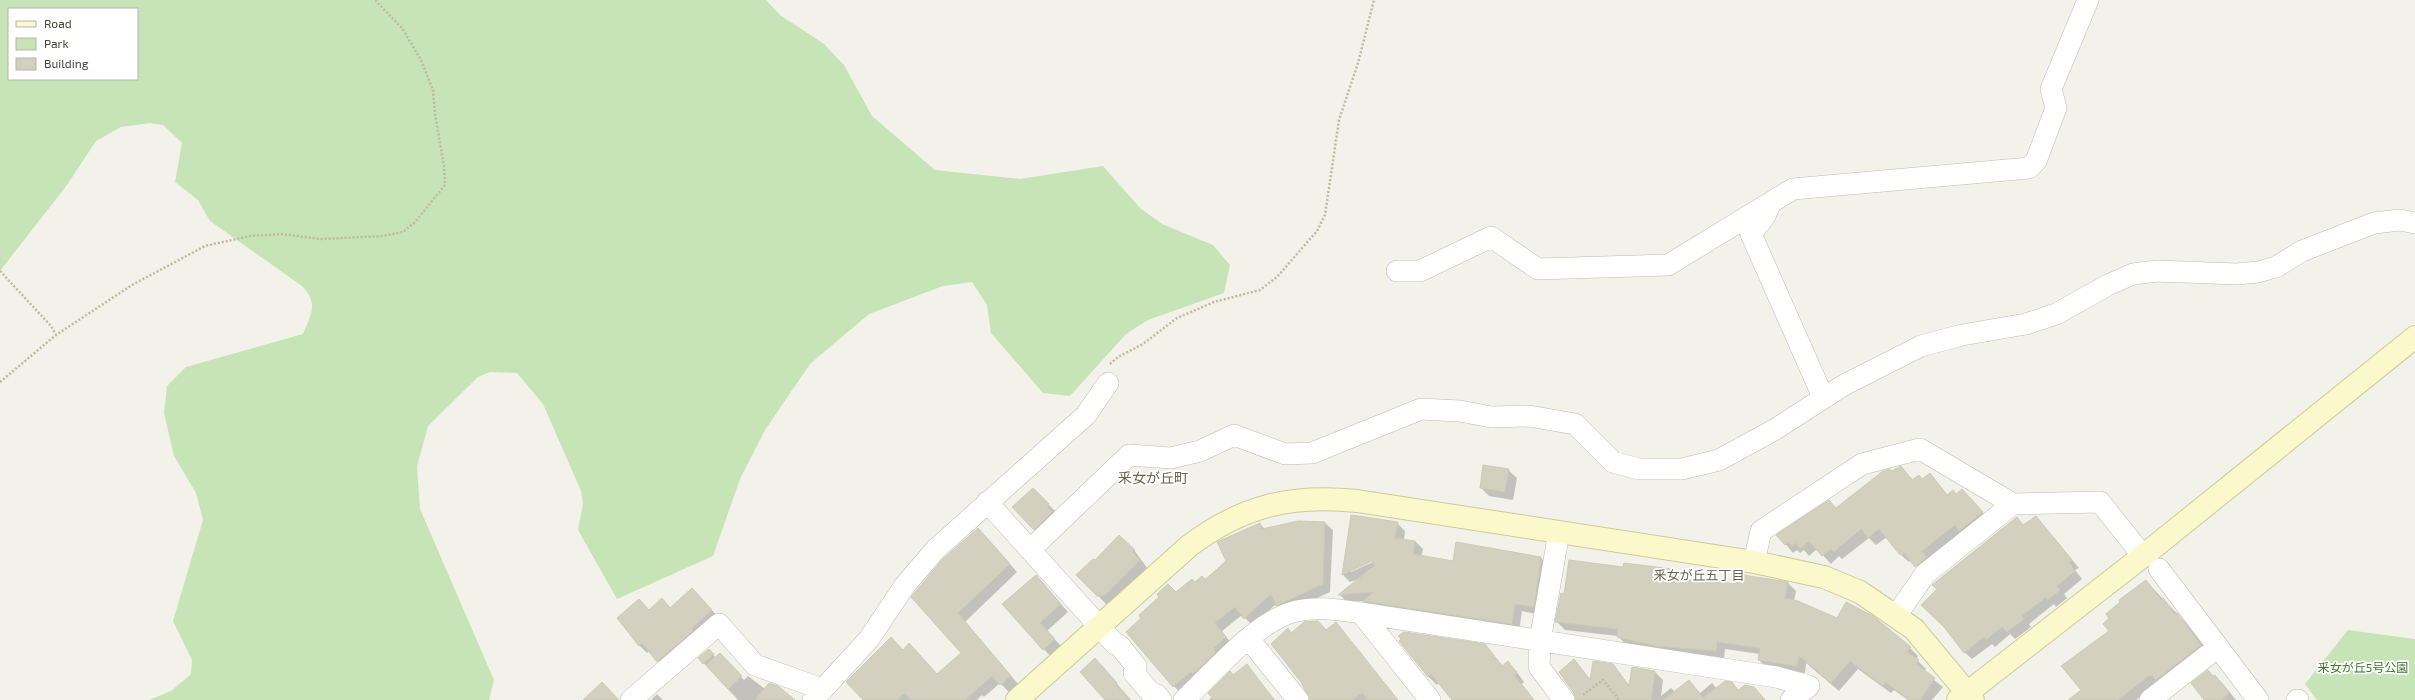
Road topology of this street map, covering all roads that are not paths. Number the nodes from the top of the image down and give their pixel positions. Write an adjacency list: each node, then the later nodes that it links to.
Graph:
1 (2088, 0): 2 (street)
2 (1770, 201): 4 (street); 7 (street)
3 (2415, 223): 7 (street)
4 (1397, 271)
5 (2415, 337): 13 (street)
6 (1108, 383): 8 (street)
7 (1823, 397): 11 (street)
8 (987, 502): 11 (street); 20 (street)
9 (2013, 504): 12 (street); 13 (street); 15 (street)
10 (1559, 532): 12 (street); 16 (street); 18 (street)
11 (1030, 550): 16 (street)
12 (1754, 562): 15 (street)
13 (2151, 563): 19 (street); 21 (street)
14 (1361, 613): 17 (street); 18 (street); 28 (street)
15 (1896, 616): 21 (street)
16 (1098, 626): 24 (street); 25 (street)
17 (1249, 639): 26 (street); 27 (street)
18 (1540, 641): 22 (street); 29 (street)
19 (2218, 647): 30 (street); 31 (street)
20 (817, 695): 23 (street)
21 (1966, 697)
22 (1573, 698)
23 (631, 700)
24 (1017, 700)
25 (1161, 700)
26 (1184, 700)
27 (1298, 700)
28 (1430, 700)
29 (1791, 700)
30 (2150, 700)
31 (2258, 700)

